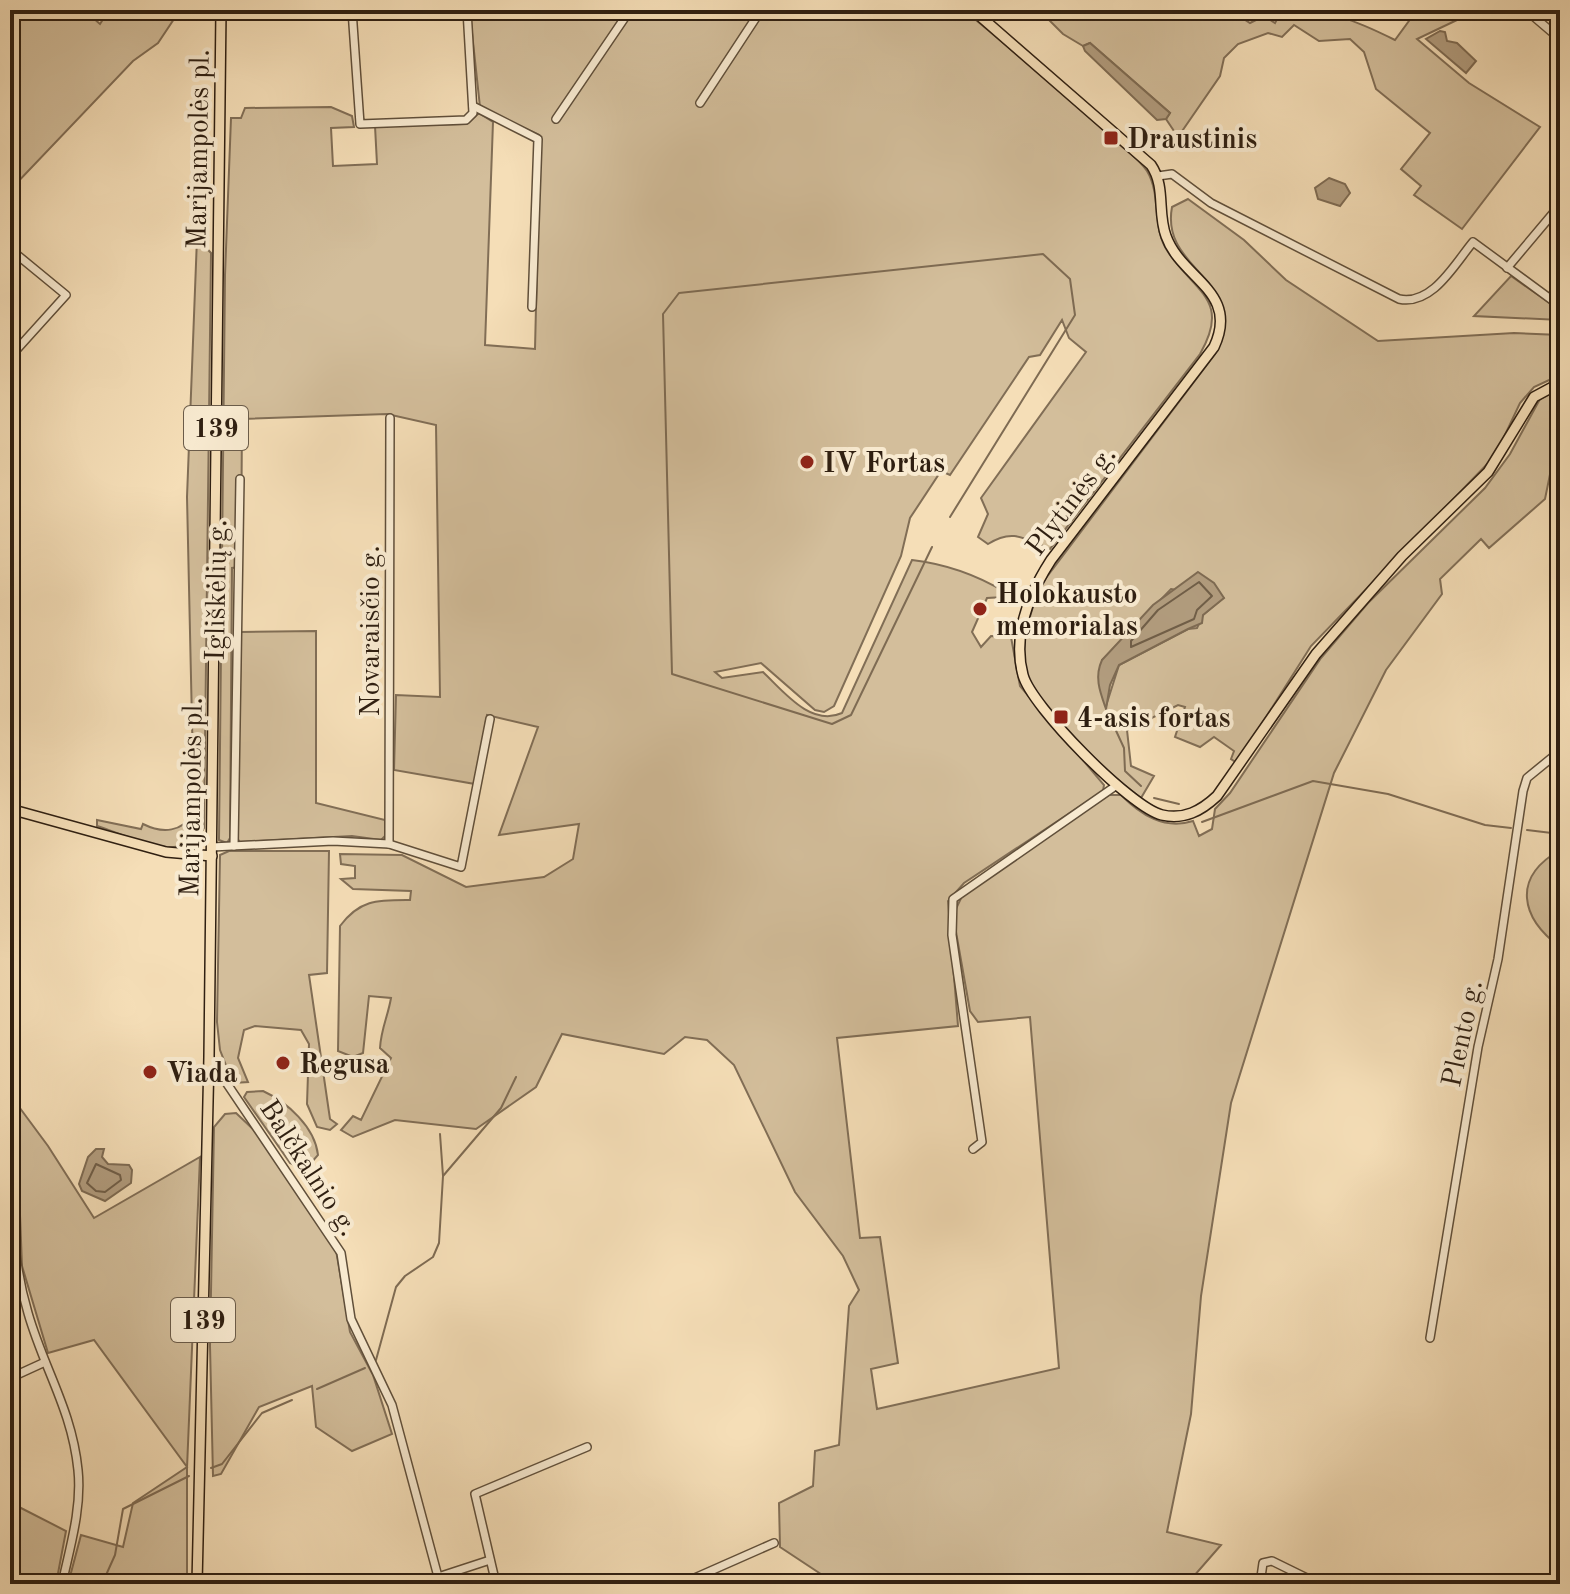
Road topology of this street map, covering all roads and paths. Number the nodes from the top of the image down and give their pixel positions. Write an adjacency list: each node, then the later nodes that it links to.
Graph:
1 (221, 10): 28 (main road, Marijampolės pl. / 139)
2 (352, 10): 10 (street)
3 (467, 10): 10 (street)
4 (630, 10): 11 (street)
5 (761, 10): 9 (street)
6 (973, 10): 12 (main road)
7 (1526, 10): 8 (street)
8 (1560, 39)
9 (700, 103)
10 (473, 110): 17 (street)
11 (556, 119)
12 (1158, 176): 15 (street); 24 (main road, Plytinės g.)
13 (1560, 205): 15 (street)
14 (10, 249): 18 (street)
15 (1507, 268): 16 (street)
16 (1560, 306)
17 (532, 307)
18 (10, 357)
19 (1560, 383): 24 (main road, Plytinės g.)
20 (390, 418): 26 (street, Novaraisčio g.)
21 (240, 479): 27 (street, Igliškėlių g.)
22 (490, 719): 26 (street)
23 (1560, 751): 32 (street, Plento g.)
24 (1117, 785): 30 (street)
25 (10, 809): 28 (main road)
26 (389, 844): 27 (street)
27 (234, 846): 28 (street)
28 (212, 852): 29 (main road, Marijampolės pl. / 139)
29 (209, 1057): 38 (street, Balčkalnio g.); 40 (main road, Marijampolės pl. / 139)
30 (973, 1149)
31 (12, 1193): 33 (street)
32 (1430, 1338)
33 (45, 1362): 34 (street); 39 (street)
34 (10, 1378)
35 (587, 1447): 37 (street)
36 (774, 1543): 42 (street)
37 (490, 1560): 38 (street); 41 (street)
38 (439, 1580)
39 (62, 1584)
40 (197, 1584)
41 (496, 1584)
42 (681, 1584)
43 (1260, 1584): 44 (street)
44 (1319, 1584)

